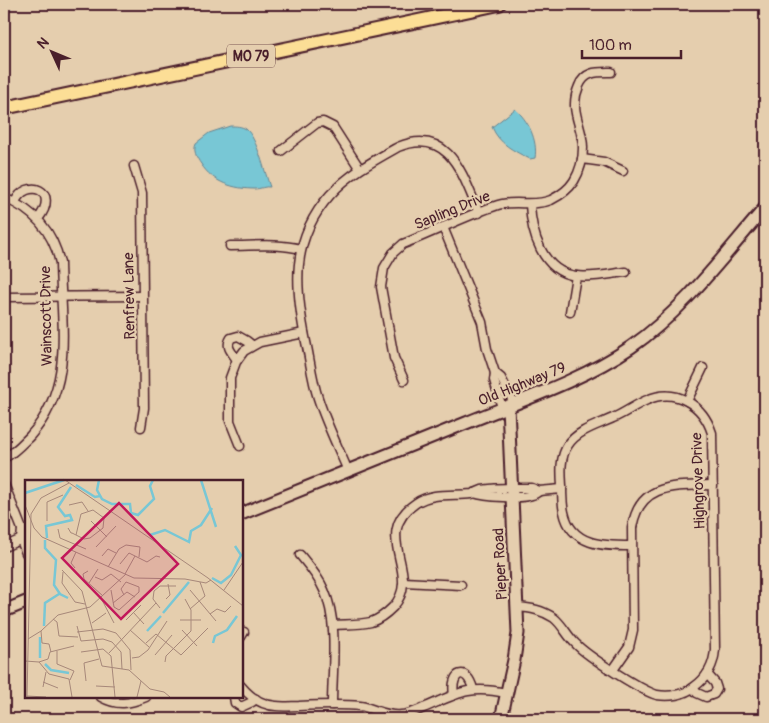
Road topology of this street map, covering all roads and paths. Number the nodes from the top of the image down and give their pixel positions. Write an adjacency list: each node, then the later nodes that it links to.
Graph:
1 (499, 4): 3 (main road, MO 79)
2 (611, 72): 5 (street, Sapling Drive)
3 (4, 108)
4 (280, 151): 7 (street)
5 (582, 159): 8 (street); 11 (street, Sapling Drive)
6 (134, 166): 21 (street, Renfrew Lane)
7 (360, 169): 13 (street); 17 (street)
8 (623, 171)
9 (4, 198): 10 (street, Wainscott Drive)
10 (15, 202): 14 (street, Wainscott Drive); 14 (street)
11 (530, 204): 13 (street, Sapling Drive); 19 (street)
12 (765, 208): 31 (street, Old Highway 79)
13 (479, 213): 15 (street, Sapling Drive)
14 (38, 218): 20 (street, Wainscott Drive)
15 (443, 228): 28 (street); 29 (street, Sapling Drive)
16 (230, 246): 17 (street)
17 (301, 249): 24 (street)
18 (626, 272): 19 (street)
19 (576, 276): 23 (street)
20 (60, 296): 21 (street); 22 (street); 34 (street, Wainscott Drive)
21 (142, 296): 32 (street, Renfrew Lane)
22 (4, 297)
23 (570, 312)
24 (304, 333): 25 (street); 35 (street)
25 (252, 345): 26 (street); 26 (street)
26 (237, 360): 33 (street)
27 (703, 368): 30 (street)
28 (495, 373): 31 (street); 31 (street)
29 (404, 380)
30 (687, 401): 37 (street, Highgrove Drive); 38 (street, Highgrove Drive)
31 (508, 406): 35 (street, Old Highway 79); 39 (street, Pieper Road)
32 (141, 427)
33 (240, 446)
34 (4, 458)
35 (348, 471): 40 (street, Old Highway 79)
36 (4, 484): 41 (street)
37 (713, 486): 43 (street); 53 (street, Highgrove Drive)
38 (562, 489): 39 (street); 43 (street, Highgrove Drive)
39 (512, 493): 46 (street); 49 (street, Pieper Road)
40 (242, 514)
41 (24, 530): 42 (street)
42 (24, 539): 44 (street)
43 (631, 546): 52 (street)
44 (4, 547)
45 (300, 555): 51 (street)
46 (404, 582): 47 (street); 51 (street)
47 (461, 585)
48 (25, 602): 50 (street)
49 (517, 607): 52 (street, Highgrove Drive); 57 (street, Pieper Road)
50 (4, 611)
51 (332, 624): 63 (street)
52 (613, 670): 55 (street, Highgrove Drive)
53 (707, 674): 55 (street, Highgrove Drive); 55 (street)
54 (242, 687): 62 (street)
55 (693, 688)
56 (472, 689): 57 (street); 58 (street); 58 (street)
57 (506, 693): 64 (street, Pieper Road)
58 (454, 695): 63 (street)
59 (103, 698): 60 (street)
60 (143, 698)
61 (234, 698): 62 (street)
62 (256, 699): 63 (street)
63 (332, 705)
64 (501, 719)

